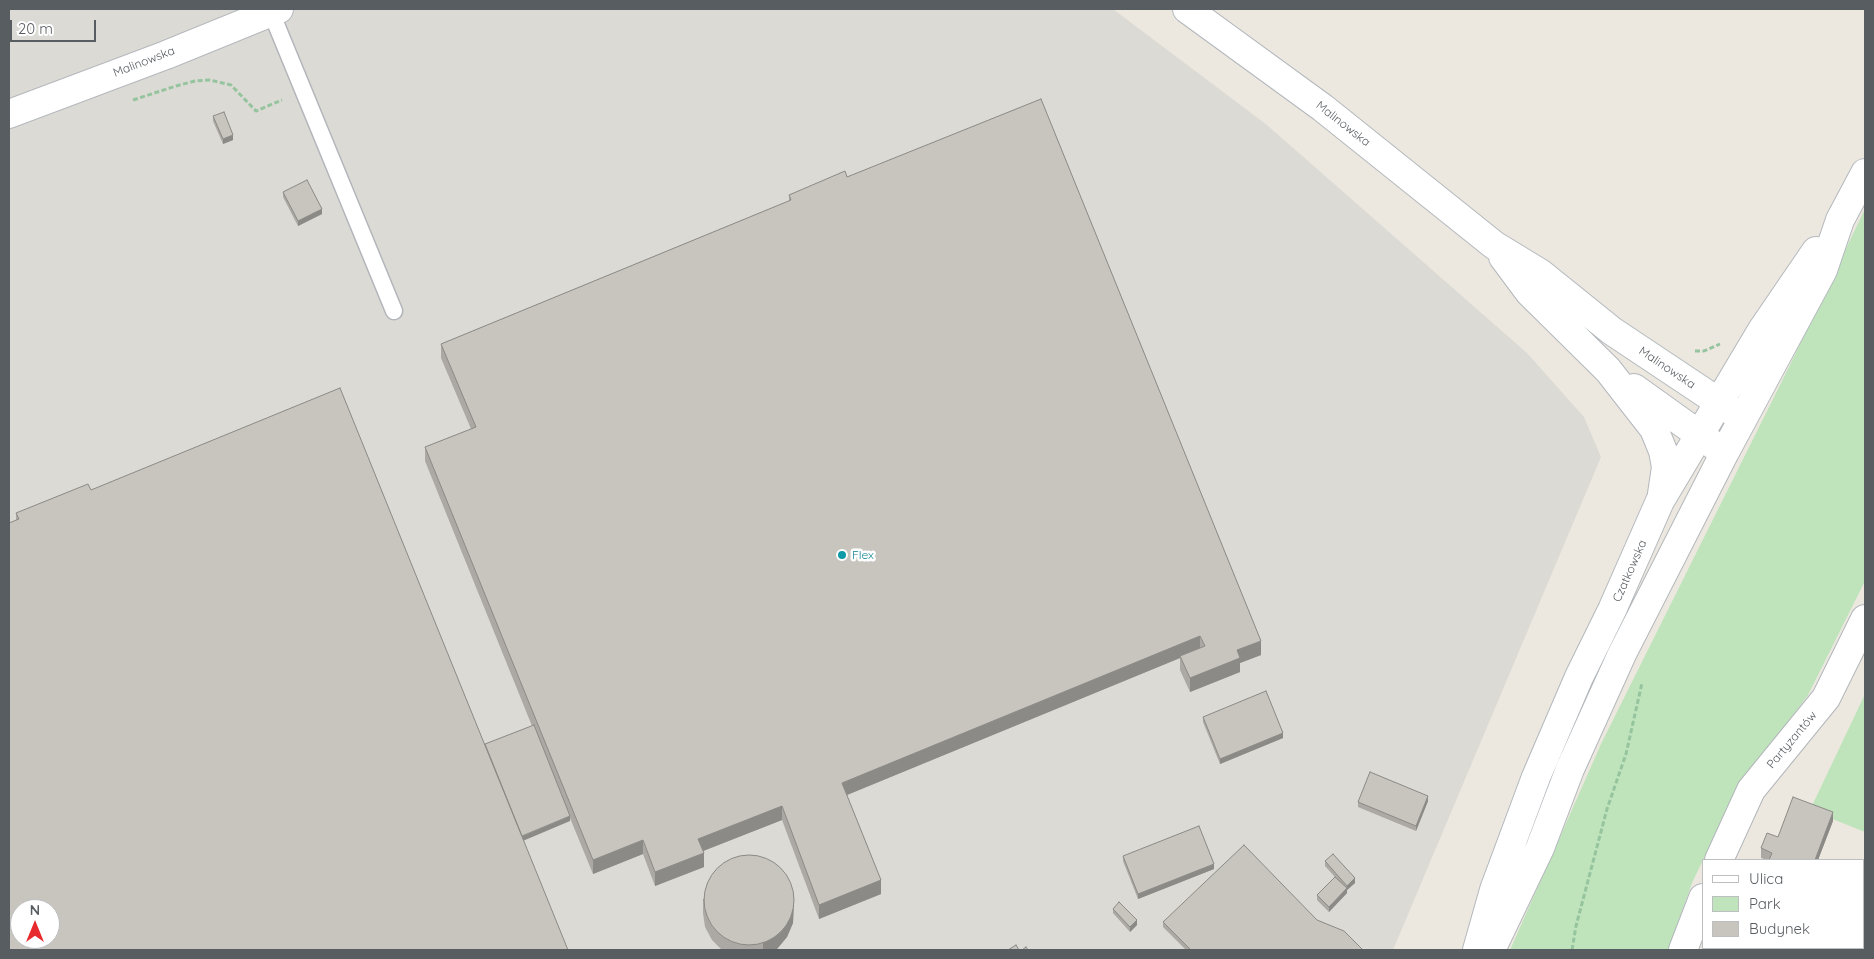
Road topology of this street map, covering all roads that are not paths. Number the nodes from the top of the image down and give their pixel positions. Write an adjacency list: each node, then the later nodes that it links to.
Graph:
1 (1187, 9): 6 (street, Malinowska)
2 (275, 10): 3 (street, Malinowska); 7 (lane)
3 (9, 114)
4 (1865, 173): 5 (street, Czatkowska)
5 (1840, 220): 9 (street, Czatkowska); 10 (street, Czatkowska)
6 (1494, 245): 8 (street, Malinowska); 9 (street, Malinowska)
7 (394, 311)
8 (1608, 370): 11 (street, Malinowska); 13 (street, Malinowska)
9 (1718, 403): 10 (street, Malinowska); 11 (street, Czatkowska)
10 (1744, 419): 12 (street, Czatkowska)
11 (1700, 436): 12 (street, Malinowska); 13 (street, Czatkowska)
12 (1725, 452): 18 (street, Czatkowska)
13 (1660, 501): 17 (street, Czatkowska)
14 (1865, 619): 15 (street, Partyzantów)
15 (1719, 859)
16 (1702, 901): 19 (street)
17 (1476, 950)
18 (1491, 950)
19 (1683, 950)

